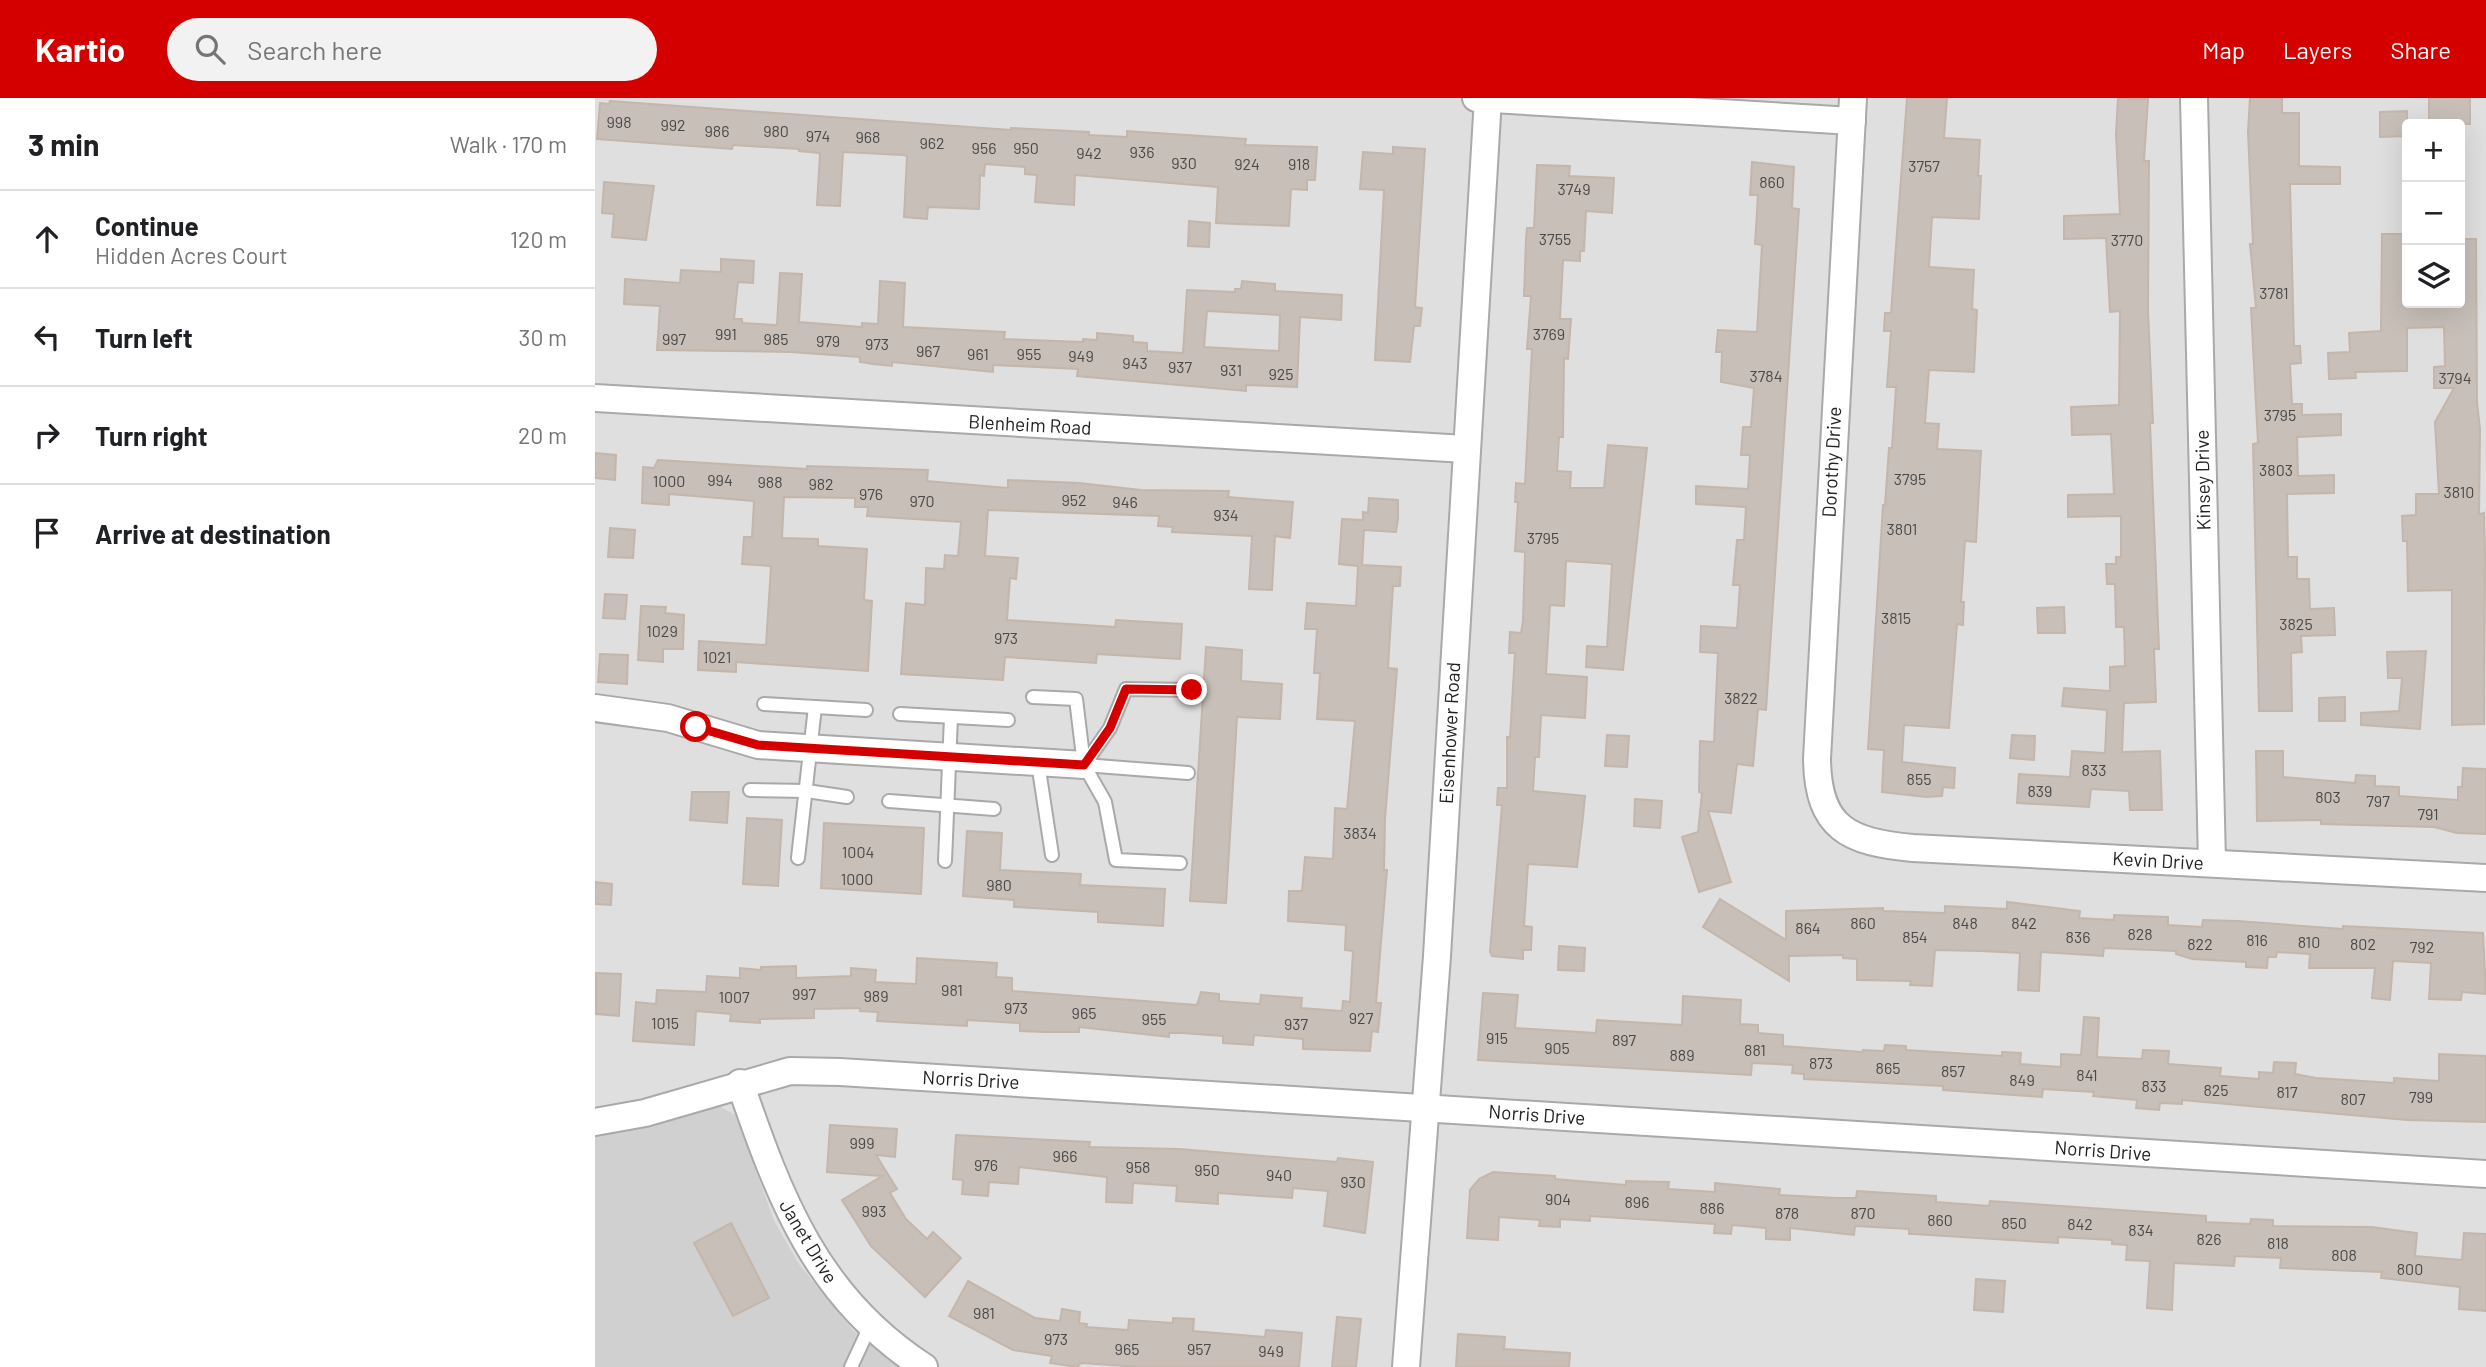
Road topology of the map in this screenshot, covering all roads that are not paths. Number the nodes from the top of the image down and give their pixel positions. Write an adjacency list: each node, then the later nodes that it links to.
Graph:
1 (1476, 98): 2 (street)
2 (1487, 98): 4 (street); 6 (street, Eisenhower Road)
3 (2194, 98): 31 (street, Kinsey Drive)
4 (1852, 109): 27 (street, Dorothy Drive)
5 (595, 398): 6 (street, Blenheim Road)
6 (1466, 449): 35 (street, Eisenhower Road)
7 (1192, 690): 19 (lane)
8 (1033, 697): 19 (lane)
9 (764, 704): 10 (lane)
10 (815, 707): 12 (lane); 16 (lane)
11 (595, 708): 16 (street)
12 (866, 710)
13 (900, 714): 14 (lane)
14 (951, 717): 15 (lane); 17 (lane)
15 (1008, 720)
16 (811, 751): 17 (street); 22 (lane)
17 (948, 758): 18 (street); 25 (lane)
18 (1038, 763): 19 (street); 28 (lane)
19 (1084, 765): 20 (lane); 32 (lane)
20 (1188, 773)
21 (750, 790): 22 (lane)
22 (807, 791): 23 (lane); 29 (lane)
23 (847, 797)
24 (889, 802): 25 (lane)
25 (946, 805): 26 (lane); 30 (lane)
26 (994, 809)
27 (1834, 823): 31 (street, Kevin Drive)
28 (1052, 855)
29 (798, 858)
30 (945, 861)
31 (2212, 862): 33 (street, Kevin Drive)
32 (1180, 863)
33 (2486, 878)
34 (740, 1083): 35 (street, Norris Drive); 36 (street, Norris Drive); 38 (street, Janet Drive)
35 (1427, 1107): 37 (street, Norris Drive); 41 (street, Eisenhower Road)
36 (595, 1122)
37 (2486, 1174)
38 (871, 1324): 39 (lane); 40 (street, Janet Drive)
39 (851, 1367)
40 (925, 1367)
41 (1406, 1367)

